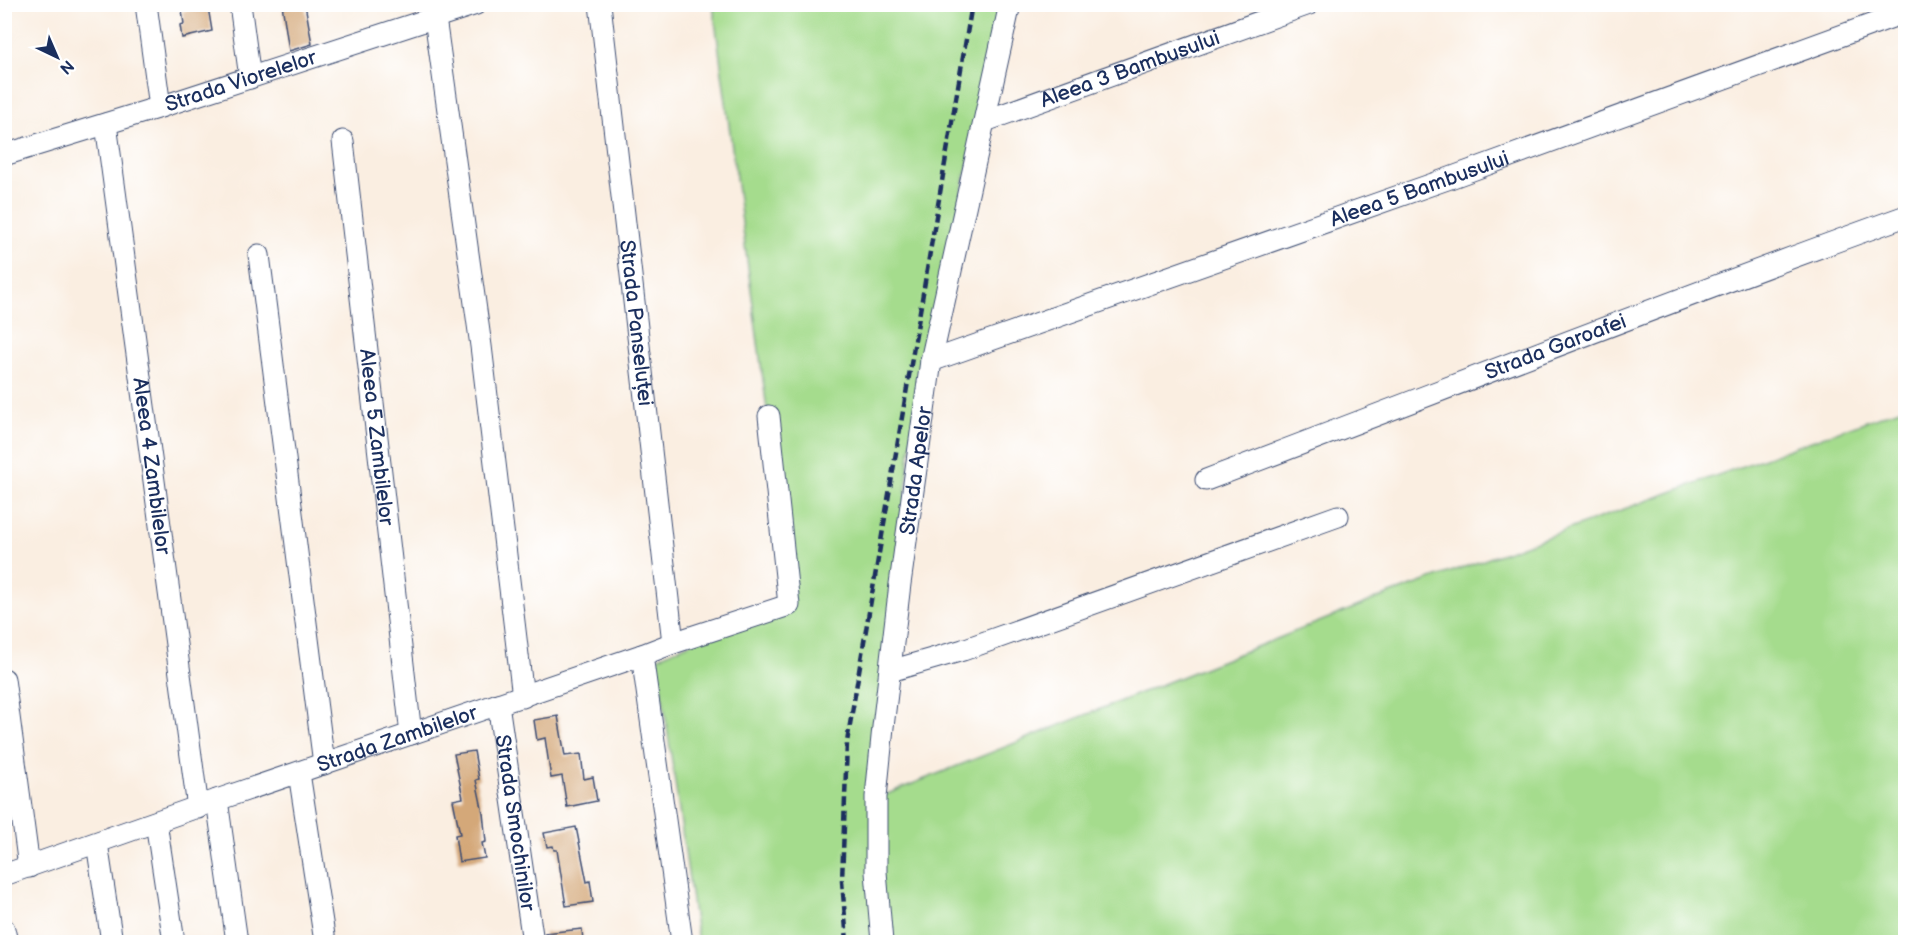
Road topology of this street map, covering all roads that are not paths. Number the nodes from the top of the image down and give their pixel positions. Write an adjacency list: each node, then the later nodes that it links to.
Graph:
1 (146, 4): 10 (street)
2 (240, 4): 9 (street)
3 (476, 4): 8 (street, Strada Viorelelor)
4 (600, 4): 21 (street, Strada Panseluței)
5 (1010, 4): 11 (street, Strada Apelor)
6 (1309, 4): 11 (street, Aleea 3 Bambusului)
7 (1905, 12): 17 (street, Aleea 5 Bambusului)
8 (435, 18): 9 (street, Strada Viorelelor); 25 (street)
9 (250, 78): 10 (street, Strada Viorelelor)
10 (160, 107): 12 (street, Strada Viorelelor)
11 (985, 121): 17 (street, Strada Apelor)
12 (106, 124): 14 (street, Strada Viorelelor); 30 (street, Aleea 4 Zambilelor)
13 (343, 141): 27 (street, Aleea 5 Zambilelor)
14 (4, 155)
15 (1905, 216): 19 (street, Strada Garoafei)
16 (259, 255): 28 (street)
17 (931, 361): 23 (street, Strada Apelor)
18 (769, 416): 21 (street, Strada Zambilelor)
19 (1206, 480)
20 (1338, 516): 23 (street)
21 (673, 643): 22 (street, Strada Zambilelor)
22 (642, 655): 25 (street, Strada Zambilelor); 42 (street)
23 (890, 672): 43 (street, Strada Apelor)
24 (4, 679): 33 (street)
25 (523, 697): 26 (street, Strada Zambilelor)
26 (498, 704): 27 (street, Strada Zambilelor); 41 (street, Strada Smochinilor)
27 (411, 734): 28 (street, Strada Zambilelor)
28 (324, 764): 29 (street, Strada Zambilelor)
29 (299, 773): 30 (street, Strada Zambilelor); 40 (street)
30 (207, 804): 31 (street, Strada Zambilelor); 39 (street, Aleea 4 Zambilelor)
31 (156, 822): 32 (street, Strada Zambilelor); 38 (street)
32 (98, 843): 33 (street, Strada Zambilelor); 37 (street)
33 (29, 867): 34 (street, Strada Zambilelor)
34 (4, 875)
35 (4, 928): 36 (street)
36 (7, 942)
37 (112, 942)
38 (174, 942)
39 (237, 942)
40 (325, 942)
41 (533, 942)
42 (682, 942)
43 (882, 942)

